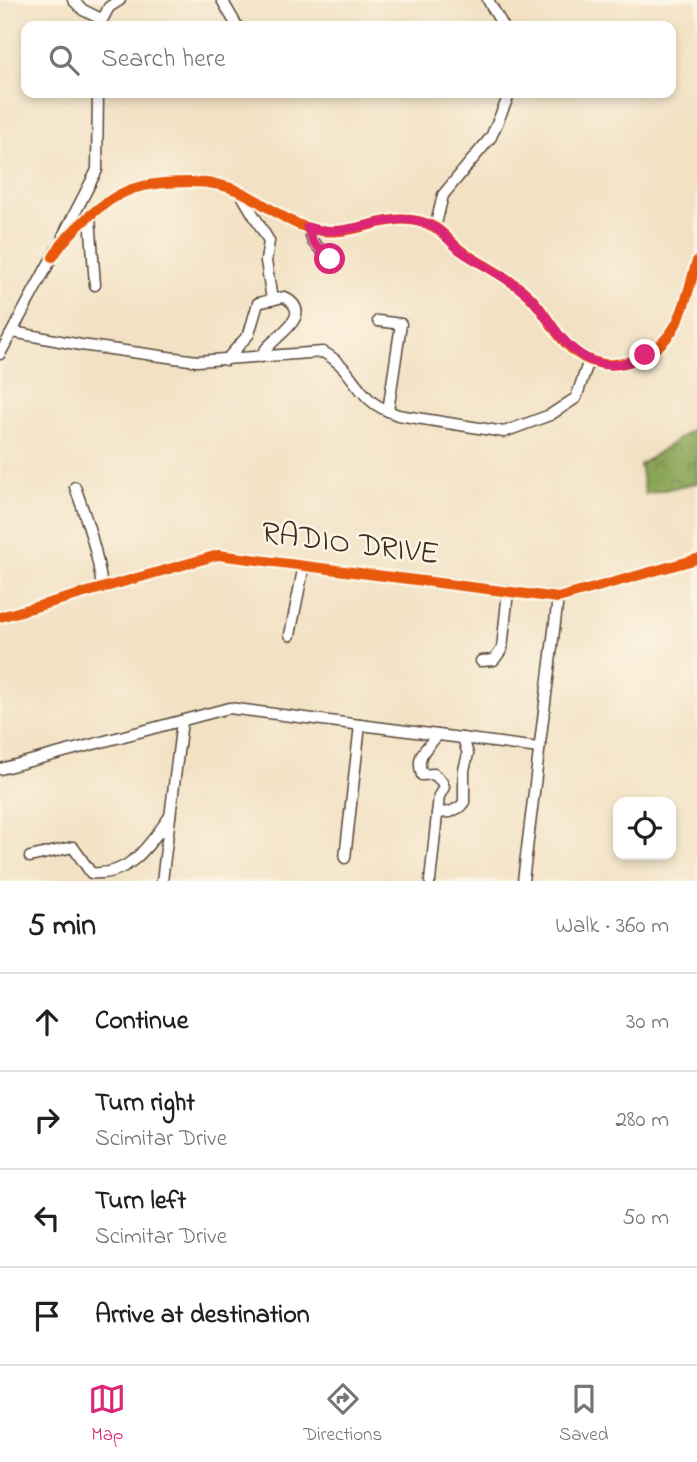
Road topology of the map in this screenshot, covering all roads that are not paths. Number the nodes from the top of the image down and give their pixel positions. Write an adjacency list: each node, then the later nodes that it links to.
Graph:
1 (73, 0): 5 (street)
2 (120, 0): 6 (street)
3 (222, 0): 7 (street)
4 (488, 0): 8 (street)
5 (99, 21)
6 (101, 21)
7 (234, 21)
8 (500, 21)
9 (98, 98): 15 (street)
10 (508, 98): 14 (street)
11 (240, 191): 12 (street); 13 (street); 19 (street)
12 (90, 216): 15 (street); 18 (street)
13 (307, 227): 14 (street); 16 (street)
14 (435, 228): 25 (street)
15 (53, 257): 21 (street)
16 (330, 259)
17 (697, 261): 25 (street)
18 (95, 285)
19 (272, 300): 23 (street); 24 (street)
20 (378, 321): 26 (street)
21 (13, 332): 22 (street); 24 (street)
22 (0, 354)
23 (261, 357): 24 (street); 26 (street)
24 (226, 360)
25 (589, 360): 26 (street)
26 (388, 411)
27 (75, 487): 30 (street)
28 (697, 559): 32 (street, RADIO DRIVE)
29 (304, 565): 30 (street, RADIO DRIVE); 31 (street, RADIO DRIVE); 34 (street)
30 (102, 588): 33 (street, RADIO DRIVE)
31 (508, 591): 32 (street, RADIO DRIVE); 35 (street)
32 (558, 597): 40 (street)
33 (0, 617)
34 (290, 635)
35 (481, 661)
36 (182, 721): 37 (street); 41 (street); 43 (street)
37 (360, 725): 38 (street); 45 (street)
38 (438, 735): 39 (street); 42 (street)
39 (463, 738): 40 (street); 42 (street)
40 (539, 748): 48 (street)
41 (0, 769)
42 (437, 813): 47 (street)
43 (170, 816): 44 (street); 46 (street)
44 (30, 857)
45 (345, 858)
46 (162, 881)
47 (430, 881)
48 (523, 881)

